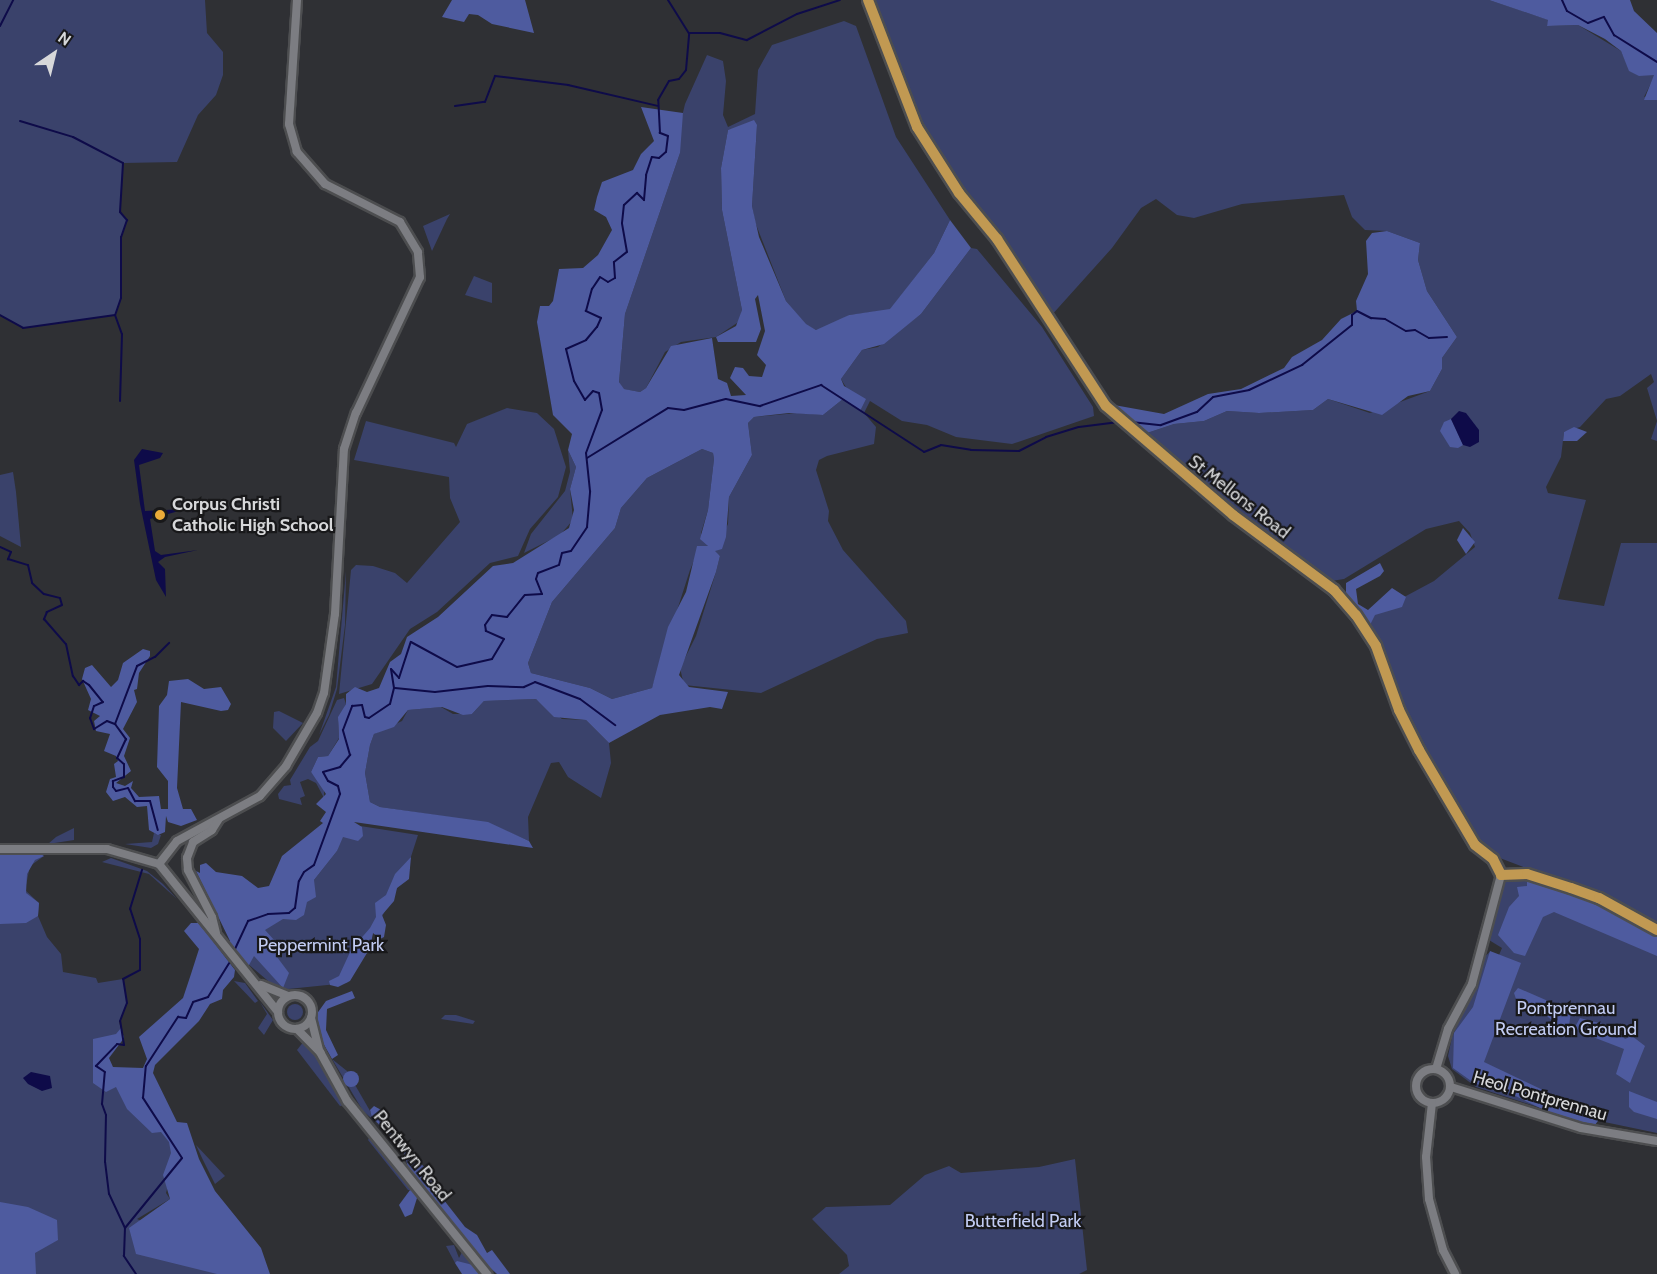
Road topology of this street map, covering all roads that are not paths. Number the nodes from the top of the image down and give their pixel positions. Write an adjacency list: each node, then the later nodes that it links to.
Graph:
1 (297, 0): 3 (street)
2 (868, 0): 6 (main road, St Mellons Road)
3 (220, 819): 5 (street); 8 (street)
4 (0, 849): 5 (street)
5 (159, 864): 8 (street)
6 (1501, 875): 7 (main road); 15 (street)
7 (1657, 930)
8 (216, 935): 9 (street)
9 (258, 984): 10 (street); 11 (street)
10 (288, 996): 11 (street); 12 (street)
11 (278, 1012): 13 (street)
12 (311, 1018): 13 (street); 14 (street, Pentwyn Road)
13 (297, 1029): 14 (street, Pentwyn Road)
14 (320, 1052): 19 (street, Pentwyn Road)
15 (1436, 1069): 16 (street); 17 (street)
16 (1451, 1087): 17 (street); 18 (street, Heol Pontprennau)
17 (1432, 1103): 20 (street)
18 (1657, 1141)
19 (487, 1274)
20 (1455, 1274)

